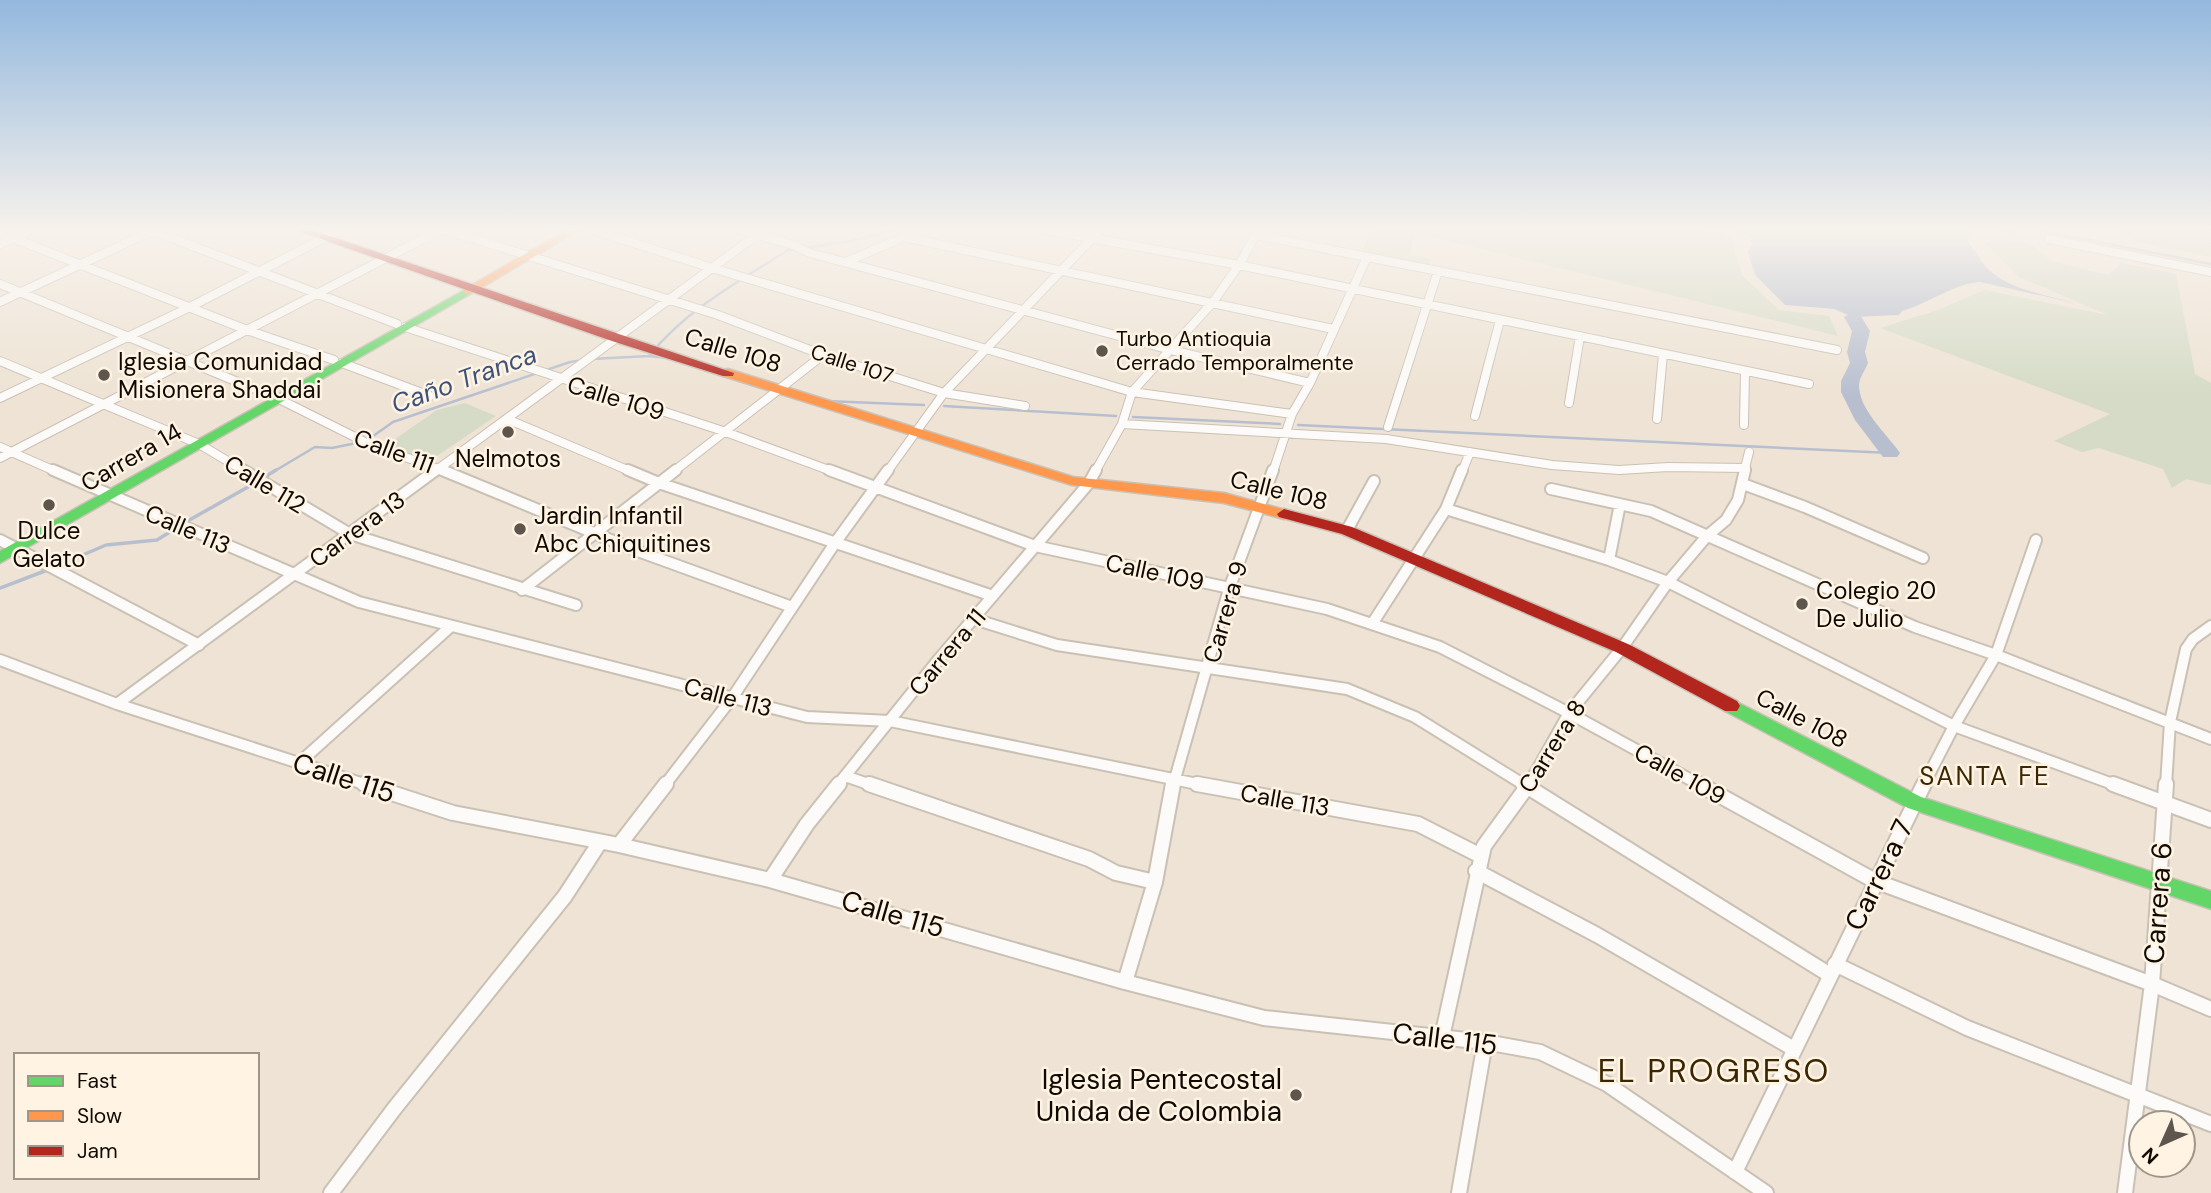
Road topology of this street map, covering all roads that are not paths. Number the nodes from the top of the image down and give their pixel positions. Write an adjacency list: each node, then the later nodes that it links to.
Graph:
1 (2, 285): 22 (street, Calle 111)
2 (39, 285): 22 (street)
3 (130, 285): 28 (street)
4 (233, 285): 28 (street)
5 (293, 285): 23 (street, Calle 109)
6 (335, 285): 23 (street)
7 (461, 285): 20 (street, Calle 108)
8 (472, 285): 20 (street, Carrera 14)
9 (617, 285): 24 (street, Calle 107)
10 (689, 285): 24 (street, Carrera 13)
11 (767, 285): 37 (street)
12 (931, 285): 29 (street)
13 (1049, 285): 29 (street)
14 (1129, 285): 26 (street)
15 (1225, 285): 26 (street)
16 (1332, 285): 21 (street)
17 (1354, 285): 21 (street, Carrera 9)
18 (1433, 285): 27 (street)
19 (1506, 285): 39 (street)
20 (468, 287): 31 (street, Carrera 14); 36 (street, Calle 108)
21 (1352, 289): 27 (street); 32 (street, Carrera 9)
22 (21, 293): 25 (street); 35 (street, Calle 111)
23 (317, 294): 31 (street, Calle 109); 33 (street)
24 (668, 300): 36 (street, Carrera 13); 41 (street, Calle 107)
25 (0, 302)
26 (1213, 302): 32 (street); 38 (street)
27 (1426, 304): 30 (street); 65 (street)
28 (188, 308): 33 (street); 35 (street)
29 (1026, 310): 37 (street); 38 (street)
30 (1500, 320): 34 (street); 60 (street)
31 (401, 326): 44 (street, Carrera 14); 47 (street, Calle 109)
32 (1333, 329): 48 (street, Carrera 9)
33 (247, 330): 43 (street); 44 (street)
34 (1580, 336): 40 (street); 56 (street)
35 (128, 337): 43 (street, Calle 111); 46 (street)
36 (617, 338): 47 (street, Carrera 13); 50 (street, Calle 108)
37 (986, 349): 51 (street); 52 (street)
38 (1171, 350): 48 (street); 51 (street)
39 (1837, 350)
40 (1663, 354): 45 (street); 62 (street)
41 (823, 355): 50 (street); 52 (street, Calle 107)
42 (0, 361): 46 (street, Calle 112)
43 (187, 361): 54 (street, Calle 111); 57 (street)
44 (338, 362): 53 (street); 54 (street, Carrera 14)
45 (1745, 371): 49 (street); 64 (street)
46 (42, 378): 55 (street); 57 (street, Calle 112)
47 (560, 380): 61 (street, Carrera 13); 66 (street, Calle 109)
48 (1310, 383): 59 (street, Carrera 9)
49 (1809, 384)
50 (781, 388): 66 (street); 67 (street, Calle 108)
51 (1132, 392): 59 (street); 63 (street, Carrera 11)
52 (944, 393): 58 (street, Calle 107); 67 (street)
53 (430, 396)
54 (275, 397): 69 (street, Carrera 14); 76 (street, Calle 111)
55 (0, 398)
56 (1569, 403)
57 (104, 404): 69 (street, Calle 112); 71 (street)
58 (1025, 406)
59 (1292, 414): 68 (street, Carrera 9)
60 (1475, 416)
61 (507, 418): 76 (street, Carrera 13); 78 (street)
62 (1657, 419)
63 (1122, 424): 68 (street); 79 (street, Carrera 11)
64 (1744, 425)
65 (1388, 427)
66 (723, 431): 78 (street); 81 (street, Calle 109)
67 (916, 432): 79 (street, Calle 108); 81 (street)
68 (1287, 433): 72 (street); 85 (street, Carrera 9)
69 (195, 443): 83 (street, Carrera 14); 89 (street, Calle 112)
70 (0, 447): 71 (street, Calle 113)
71 (12, 452): 74 (street); 83 (street, Calle 113)
72 (1470, 452): 75 (street); 86 (street)
73 (1749, 452): 75 (street, Carrera 8)
74 (0, 458)
75 (1746, 468): 80 (street, Carrera 8)
76 (439, 469): 88 (street, Calle 111); 89 (street, Carrera 13)
77 (1374, 481): 87 (street)
78 (659, 483): 88 (street); 92 (street)
79 (1089, 483): 85 (street, Calle 108); 94 (street, Carrera 11)
80 (1743, 484): 90 (street, Carrera 8); 97 (street)
81 (876, 486): 92 (street); 94 (street, Calle 109)
82 (1551, 489): 84 (street)
83 (106, 494): 93 (street, Carrera 14); 99 (street, Calle 113)
84 (1620, 504): 90 (street); 98 (street)
85 (1258, 506): 87 (street, Calle 108); 101 (street, Carrera 9)
86 (1446, 509): 96 (street); 98 (street)
87 (1347, 530): 96 (street, Calle 108)
88 (594, 533): 102 (street); 105 (street, Calle 111)
89 (350, 534): 99 (street, Carrera 13); 102 (street, Calle 112)
90 (1707, 536): 100 (street, Carrera 8); 112 (street)
91 (2035, 540): 112 (street, Carrera 7)
92 (835, 543): 103 (street); 105 (street)
93 (7, 545): 95 (street, Carrera 14); 110 (street)
94 (1035, 546): 101 (street, Calle 109); 103 (street, Carrera 11)
95 (0, 558)
96 (1415, 558): 107 (street); 111 (street, Calle 108)
97 (1923, 558)
98 (1609, 561): 100 (street)
99 (295, 574): 109 (street, Calle 113); 110 (street, Carrera 13)
100 (1668, 582): 111 (street, Carrera 8); 120 (street)
101 (1229, 589): 107 (street, Calle 109); 114 (street, Carrera 9)
102 (522, 590): 104 (street, Calle 112)
103 (993, 596): 106 (street, Carrera 11)
104 (576, 606)
105 (792, 607): 115 (street)
106 (974, 619): 114 (street); 118 (street, Carrera 11)
107 (1373, 624): 117 (street, Calle 109)
108 (2211, 626): 119 (street, Carrera 6)
109 (450, 627): 115 (street, Calle 113); 122 (street)
110 (199, 645): 116 (street, Carrera 13)
111 (1622, 648): 117 (street, Carrera 8); 126 (street, Calle 108)
112 (1996, 655): 119 (street); 120 (street, Carrera 7)
113 (0, 660): 116 (street, Calle 115)
114 (1209, 667): 124 (street, Carrera 9); 125 (street)
115 (732, 698): 118 (street, Calle 113); 130 (street)
116 (117, 704): 122 (street, Calle 115)
117 (1569, 713): 125 (street, Carrera 8); 134 (street, Calle 109)
118 (890, 721): 123 (street, Carrera 11); 124 (street, Calle 113)
119 (2170, 722): 121 (street); 127 (street, Carrera 6)
120 (1954, 726): 126 (street, Carrera 7); 127 (street)
121 (2211, 739)
122 (299, 764): 129 (street, Calle 115)
123 (845, 776): 133 (street, Carrera 11); 135 (street)
124 (1174, 780): 131 (street, Calle 113); 135 (street, Carrera 9)
125 (1527, 787): 131 (street, Carrera 8); 138 (street)
126 (1915, 803): 134 (street, Carrera 7); 136 (street, Calle 108)
127 (2165, 804): 128 (street); 136 (street, Carrera 6)
128 (2211, 820)
129 (600, 842): 130 (street, Calle 115); 148 (street)
130 (618, 845): 133 (street, Calle 115)
131 (1481, 856): 132 (street, Carrera 8)
132 (1476, 871): 142 (street, Carrera 8); 144 (street)
133 (770, 880): 139 (street, Calle 115)
134 (1875, 881): 138 (street, Carrera 7); 140 (street, Calle 109)
135 (1155, 882): 139 (street, Carrera 9)
136 (2160, 883): 137 (street, Calle 108); 140 (street, Carrera 6)
137 (2211, 900)
138 (1833, 969): 144 (street, Carrera 7); 145 (street)
139 (1125, 982): 142 (street, Calle 115)
140 (2152, 984): 141 (street, Calle 109); 145 (street, Carrera 6)
141 (2211, 1009)
142 (1442, 1037): 143 (street, Calle 115)
143 (1485, 1042): 147 (street, Calle 115); 149 (street)
144 (1794, 1049): 147 (street, Carrera 7)
145 (2138, 1093): 146 (street); 151 (street, Carrera 6)
146 (2211, 1124)
147 (1735, 1172): 150 (street, Calle 115)
148 (331, 1193)
149 (1459, 1193)
150 (1766, 1193)
151 (2125, 1193)

